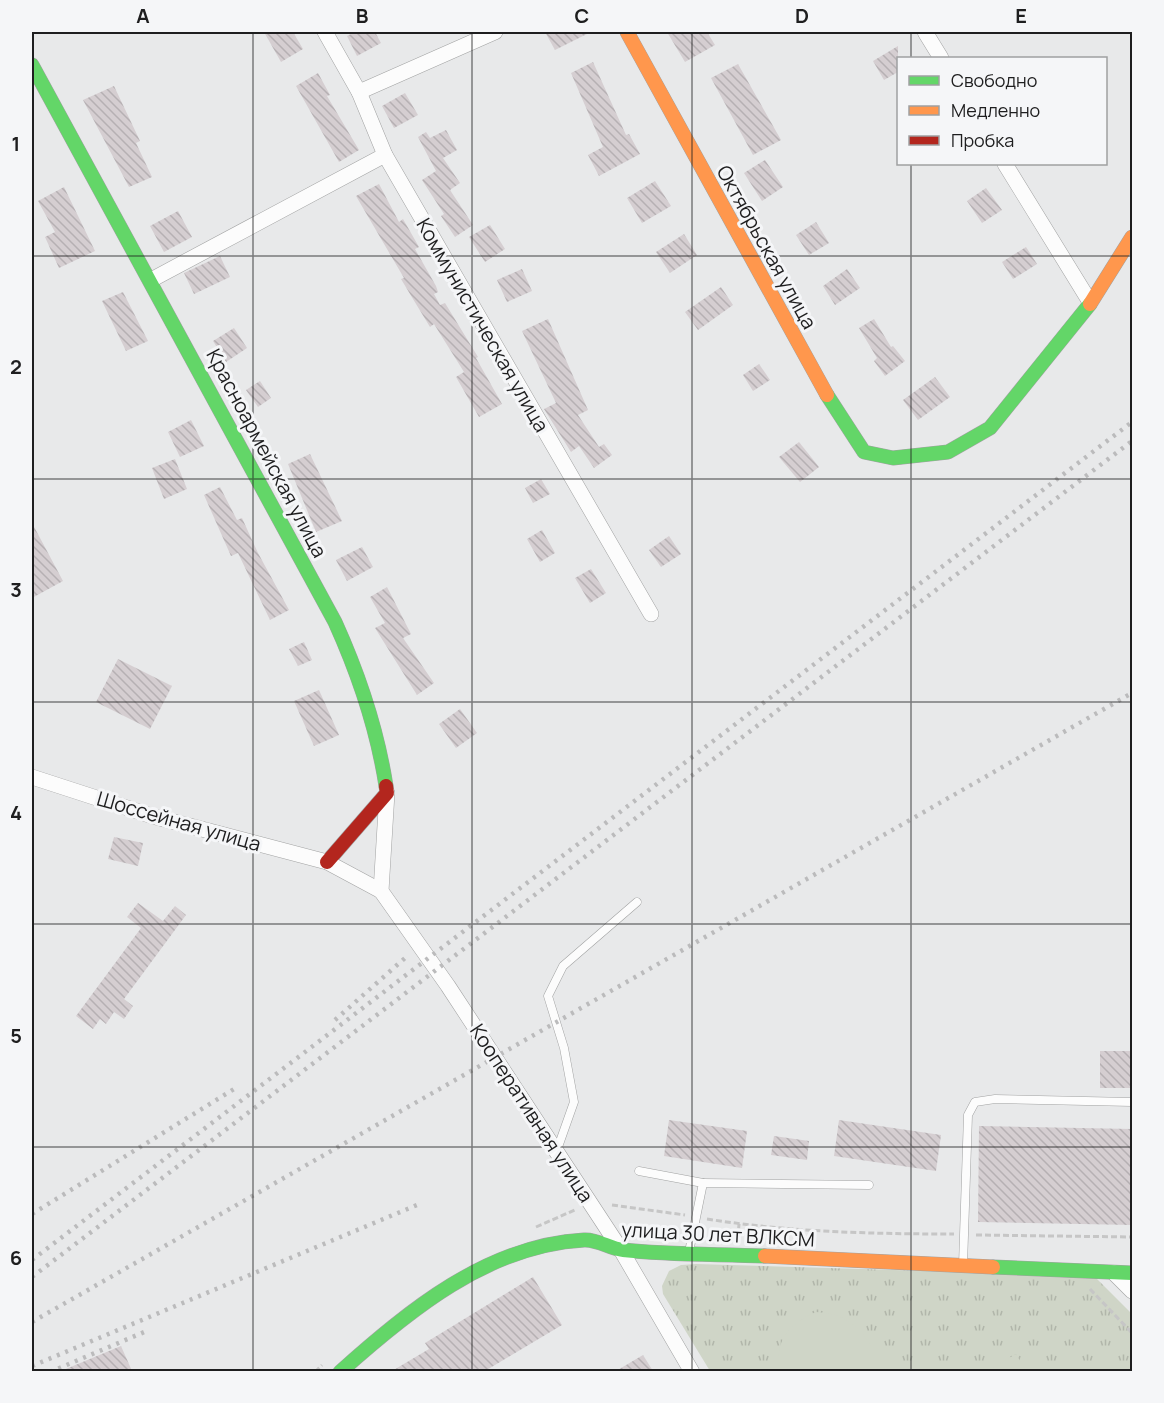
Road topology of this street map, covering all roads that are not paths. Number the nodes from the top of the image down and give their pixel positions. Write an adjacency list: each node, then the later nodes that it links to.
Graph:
1 (325, 32): 7 (street, Коммунистическая улица)
2 (495, 32): 7 (street)
3 (627, 32): 12 (street, Октябрьская улица)
4 (925, 32): 5 (street)
5 (940, 57)
6 (32, 65): 11 (street, Красноармейская улица)
7 (359, 92): 8 (street, Коммунистическая улица)
8 (385, 155): 11 (street); 13 (street, Коммунистическая улица)
9 (1006, 165): 12 (street)
10 (1132, 237): 12 (street, Октябрьская улица)
11 (151, 280): 15 (street, Красноармейская улица)
12 (1090, 302)
13 (651, 614)
14 (32, 777): 16 (street, Шоссейная улица)
15 (387, 793): 16 (street); 17 (street)
16 (327, 862): 17 (street, Кооперативная улица)
17 (381, 891): 20 (street, Кооперативная улица)
18 (637, 902): 20 (lane)
19 (1132, 1102): 26 (lane)
20 (556, 1151): 24 (street, Кооперативная улица)
21 (639, 1171): 22 (lane)
22 (703, 1183): 23 (lane); 25 (lane)
23 (869, 1185)
24 (621, 1250): 25 (street, улица 30 лет ВЛКСМ); 30 (street, улица 30 лет ВЛКСМ); 31 (street, Кооперативная улица)
25 (689, 1253): 26 (street, улица 30 лет ВЛКСМ)
26 (963, 1266): 27 (street, улица 30 лет ВЛКСМ)
27 (1114, 1273): 28 (street, улица 30 лет ВЛКСМ); 29 (street)
28 (1132, 1273)
29 (1132, 1291)
30 (340, 1371)
31 (692, 1371)

